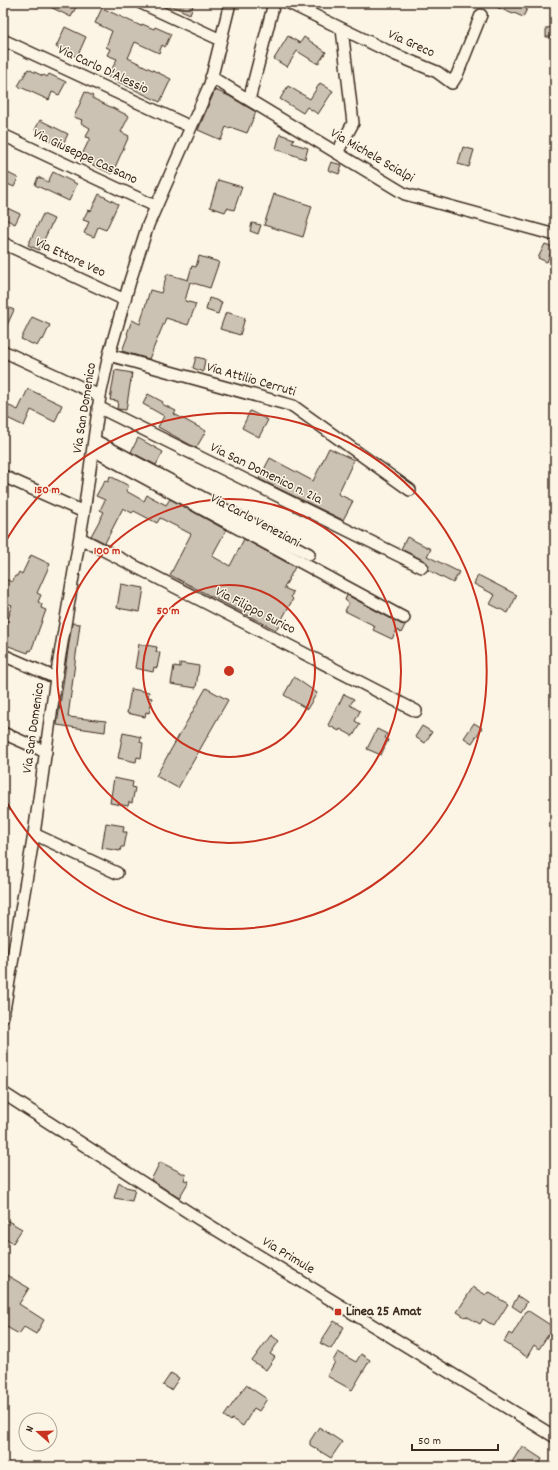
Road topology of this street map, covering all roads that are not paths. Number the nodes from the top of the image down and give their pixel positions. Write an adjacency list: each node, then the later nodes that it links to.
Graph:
1 (141, 3): 8 (street)
2 (230, 3): 8 (street, Via San Domenico)
3 (274, 3): 10 (street)
4 (289, 3): 6 (street, Via Greco)
5 (481, 15): 6 (street, Via Greco)
6 (342, 28): 13 (street)
7 (3, 40): 11 (street, Via Carlo D'Alessio)
8 (221, 40): 9 (street, Via San Domenico)
9 (212, 77): 10 (street, Via Michele Scialpi); 11 (street, Via San Domenico)
10 (249, 100): 13 (street, Via Michele Scialpi)
11 (191, 126): 14 (street, Via San Domenico)
12 (3, 135): 14 (street, Via Giuseppe Cassano)
13 (338, 153): 15 (street, Via Michele Scialpi)
14 (155, 206): 17 (street, Via San Domenico)
15 (555, 235)
16 (3, 243): 17 (street, Via Ettore Veo)
17 (125, 300): 19 (street, Via San Domenico)
18 (3, 351): 20 (street)
19 (109, 355): 20 (street, Via San Domenico); 24 (street, Via Attilio Cerruti)
20 (100, 396): 21 (street, Via San Domenico)
21 (98, 407): 22 (street, Via San Domenico); 28 (street, Via San Domenico n. 21a)
22 (93, 445): 25 (street, Via San Domenico); 27 (street); 29 (street, Via Carlo Veneziani)
23 (3, 476): 25 (street)
24 (410, 490)
25 (84, 512): 26 (street, Via San Domenico)
26 (80, 538): 31 (street, Via San Domenico); 32 (street, Via Filippo Surico)
27 (309, 554)
28 (422, 567)
29 (404, 618)
30 (3, 655): 31 (street)
31 (56, 678): 34 (street, Via San Domenico)
32 (416, 711)
33 (3, 733): 34 (street)
34 (46, 752): 35 (street, Via San Domenico)
35 (34, 834): 36 (street); 37 (street, Via San Domenico)
36 (117, 874)
37 (3, 1016)
38 (4, 1093): 39 (street, Via Primule)
39 (555, 1437)

